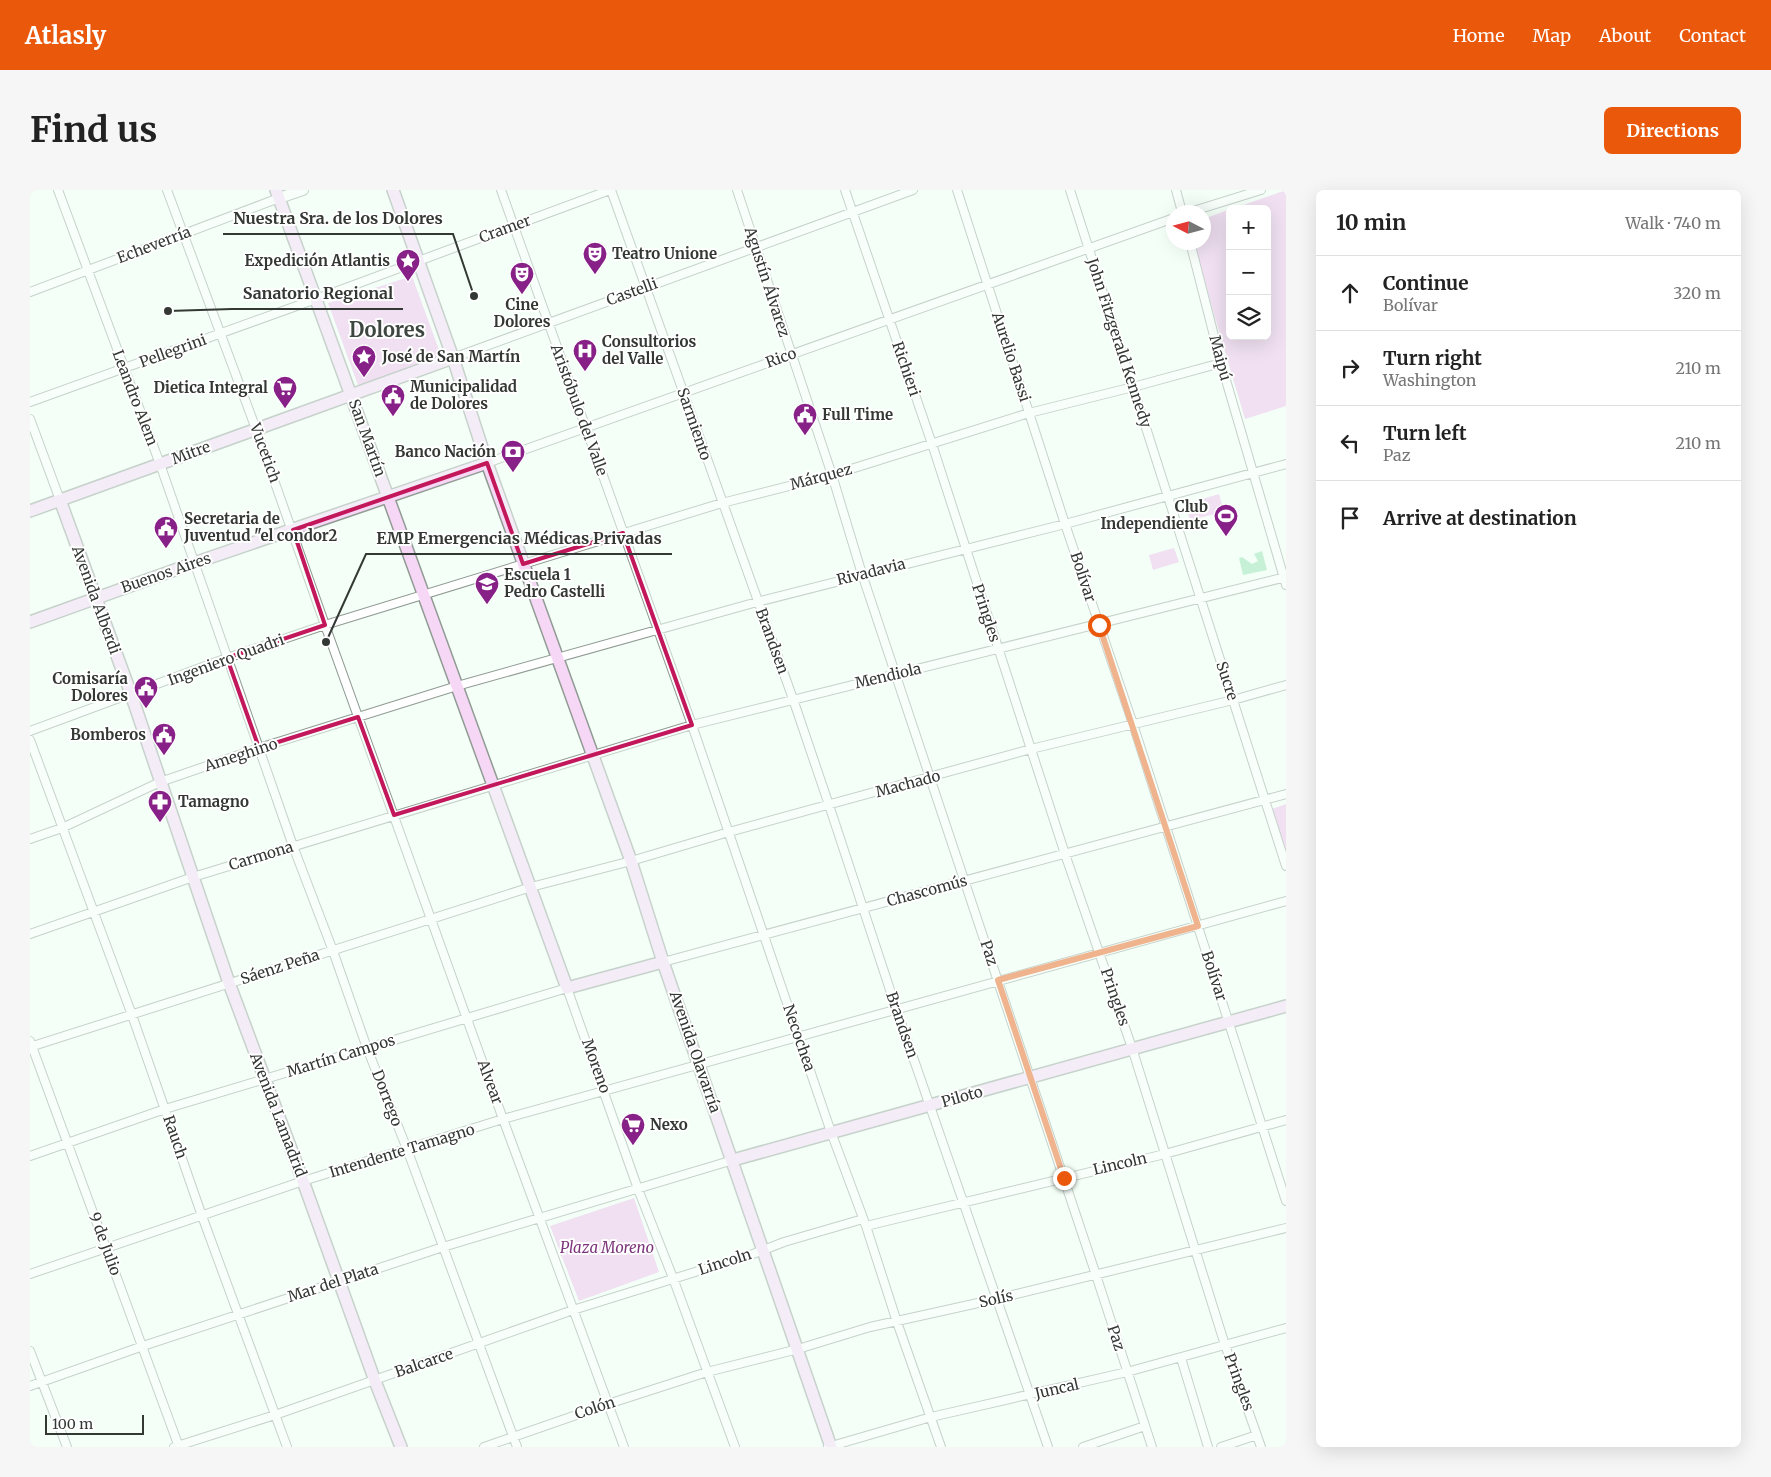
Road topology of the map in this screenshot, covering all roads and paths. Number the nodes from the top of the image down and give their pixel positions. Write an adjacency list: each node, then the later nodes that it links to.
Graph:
1 (58, 190): 25 (street, Leandro Alem)
2 (168, 190): 20 (street, Vucetich)
3 (303, 190): 14 (street)
4 (393, 190): 24 (main road, Avenida Olavarría)
5 (501, 190): 19 (street, Aristóbulo del Valle)
6 (610, 190): 19 (street, Cramer); 27 (street, Sarmiento)
7 (737, 190): 21 (street, Agustín Álvarez)
8 (846, 190): 17 (street, Richieri)
9 (913, 190): 17 (street, Castelli)
10 (957, 190): 26 (street, Aurelio Bassi)
11 (1070, 190): 22 (street, John Fitzgerald Kennedy)
12 (1176, 190): 15 (street)
13 (1261, 190): 16 (street)
14 (278, 194): 20 (street, Echeverría); 29 (main road, San Martín)
15 (1180, 205)
16 (1211, 205)
17 (853, 213): 21 (street, Castelli); 30 (street, Richieri)
18 (1166, 221): 22 (street, Rico)
19 (514, 226): 24 (street, Cramer); 31 (street, Aristóbulo del Valle)
20 (184, 233): 25 (street, Echeverría); 32 (street, Vucetich)
21 (756, 247): 27 (street, Castelli); 33 (street, Agustín Álvarez)
22 (1089, 250): 26 (street, Rico); 37 (street, John Fitzgerald Kennedy)
23 (1192, 250): 35 (street, Maipú)
24 (418, 261): 29 (street, Cramer); 34 (main road, Avenida Olavarría)
25 (88, 270): 28 (street, Echeverría); 36 (street, Leandro Alem)
26 (988, 284): 30 (street, Rico); 41 (street, Aurelio Bassi)
27 (646, 288): 31 (street, Castelli); 38 (street, Sarmiento)
28 (30, 292)
29 (316, 300): 32 (street, Pellegrini); 39 (main road, San Martín)
30 (889, 319): 33 (street, Rico); 45 (street, Richieri)
31 (548, 323): 34 (street, Castelli); 43 (street, Aristóbulo del Valle)
32 (221, 334): 36 (street, Pellegrini); 44 (street, Vucetich)
33 (791, 355): 38 (street, Rico); 50 (street, Agustín Álvarez)
34 (453, 358): 39 (main road, Castelli); 46 (main road, Avenida Olavarría)
35 (1221, 363): 37 (street, Márquez); 49 (street, Maipú)
36 (124, 368): 40 (street, Pellegrini); 47 (street, Leandro Alem)
37 (1133, 387): 41 (street, Márquez); 52 (street, John Fitzgerald Kennedy)
38 (683, 393): 43 (street, Rico); 54 (street, Sarmiento)
39 (351, 396): 44 (main road, Mitre); 51 (main road, San Martín)
40 (30, 402)
41 (1029, 413): 45 (street, Márquez); 56 (street, Aurelio Bassi)
42 (30, 418): 53 (street, Avenida Alberdi)
43 (585, 428): 46 (street, Rico); 58 (street, Aristóbulo del Valle)
44 (256, 429): 47 (main road, Mitre); 57 (street, Vucetich)
45 (932, 444): 50 (street, Márquez); 59 (street, Richieri)
46 (487, 463): 51 (main road, Rico); 61 (main road, Avenida Olavarría)
47 (160, 464): 53 (main road, Mitre); 60 (street, Leandro Alem)
48 (1286, 464): 49 (street, Rivadavia)
49 (1254, 473): 52 (street, Rivadavia); 63 (street, Maipú)
50 (832, 475): 54 (street, Márquez); 62 (street, Agustín Álvarez)
51 (388, 496): 57 (main road, Buenos Aires); 64 (main road, San Martín)
52 (1167, 496): 56 (street, Rivadavia); 66 (street, Sucre)
53 (60, 500): 55 (main road, Mitre); 65 (main road, Avenida Alberdi)
54 (722, 503): 58 (street, Márquez); 67 (street, Sarmiento)
55 (30, 511)
56 (1065, 524): 59 (street, Rivadavia); 70 (street, Bolívar)
57 (292, 530): 60 (main road, Buenos Aires); 69 (street, Vucetich)
58 (623, 533): 61 (street, Márquez); 71 (street, Aristóbulo del Valle)
59 (964, 548): 62 (street, Rivadavia); 72 (street, Pringles)
60 (194, 563): 65 (main road, Buenos Aires); 73 (street, Leandro Alem)
61 (523, 564): 64 (street, Márquez); 74 (main road, Avenida Olavarría)
62 (862, 574): 67 (street, Rivadavia); 75 (street, Paz)
63 (1285, 580): 66 (street, Mendiola)
64 (423, 595): 69 (street, Ingeniero Quadri); 77 (main road, San Martín)
65 (96, 598): 68 (main road, Buenos Aires); 78 (main road, Avenida Alberdi)
66 (1200, 598): 70 (street, Mendiola); 80 (street, Sucre)
67 (757, 602): 71 (street, Rivadavia); 79 (street, Brandsen)
68 (30, 622)
69 (325, 625): 73 (street, Ingeniero Quadri); 81 (street, Vucetich)
70 (1099, 625): 72 (street, Mendiola); 82 (street, Bolívar)
71 (657, 630): 74 (street, Rivadavia); 83 (street, Necochea)
72 (998, 650): 75 (street, Mendiola); 87 (street, Pringles)
73 (227, 658): 78 (street, Ingeniero Quadri); 86 (street, Leandro Alem)
74 (558, 658): 77 (street, Rivadavia); 88 (main road, Avenida Olavarría)
75 (896, 674): 79 (street, Mendiola); 89 (street, Paz)
76 (1286, 685): 80 (street, Machado)
77 (457, 686): 81 (street, Ameghino); 91 (main road, Moreno)
78 (131, 694): 84 (street, Ingeniero Quadri); 90 (main road, Avenida Alberdi)
79 (793, 699): 83 (street, Mendiola); 94 (street, Brandsen)
80 (1233, 700): 82 (street, Machado); 93 (street, Sucre)
81 (358, 717): 86 (street, Ameghino); 95 (street, Alvear)
82 (1133, 724): 87 (street, Machado); 96 (street, Bolívar)
83 (692, 725): 88 (street, Mendiola); 98 (street, Necochea)
84 (30, 731)
85 (30, 740): 97 (street, Rauch)
86 (259, 748): 90 (street, Ameghino); 100 (street, Dorrego)
87 (1032, 749): 89 (street, Machado); 101 (street, Pringles)
88 (592, 755): 91 (street, Mendiola); 102 (main road, Avenida Olavarría)
89 (930, 778): 94 (street, Machado); 105 (street, Paz)
90 (160, 782): 97 (street, Ameghino); 104 (main road, Avenida Lamadrid)
91 (493, 785): 95 (street, Carmona); 106 (main road, Moreno)
92 (1286, 794): 93 (street, Chascomús)
93 (1264, 800): 96 (street, Chascomús); 103 (street, Sucre)
94 (829, 805): 98 (street, Machado); 108 (street, Brandsen)
95 (394, 815): 100 (street, Carmona); 110 (street, Alvear)
96 (1166, 826): 101 (street, Chascomús); 111 (street, Bolívar)
97 (62, 828): 99 (street, Ameghino); 109 (street, Rauch)
98 (729, 832): 102 (street, Machado); 113 (street, Necochea)
99 (30, 839)
100 (293, 846): 104 (street, Carmona); 114 (street, Dorrego)
101 (1065, 854): 105 (street, Chascomús); 115 (street, Pringles)
102 (631, 861): 106 (street, Machado); 116 (main road, Avenida Olavarría)
103 (1286, 866)
104 (193, 877): 109 (street, Carmona); 118 (main road, Avenida Lamadrid)
105 (965, 880): 108 (street, Chascomús); 117 (street, Paz)
106 (531, 887): 110 (street, Sáenz Peña); 119 (main road, Moreno)
107 (1286, 901): 111 (street, Intendente Tamagno)
108 (864, 908): 113 (street, Chascomús); 121 (street, Brandsen)
109 (94, 912): 112 (street, Carmona); 122 (street, Rauch)
110 (430, 920): 114 (street, Sáenz Peña); 123 (street, Alvear)
111 (1198, 926): 115 (street, Intendente Tamagno); 124 (street, Bolívar)
112 (30, 934)
113 (764, 935): 116 (street, Chascomús); 125 (street, Necochea)
114 (333, 950): 118 (street, Sáenz Peña); 127 (street, Dorrego)
115 (1100, 952): 117 (street, Intendente Tamagno); 128 (street, Pringles)
116 (663, 962): 119 (main road, Chascomús); 129 (main road, Avenida Olavarría)
117 (998, 980): 121 (street, Intendente Tamagno); 130 (street, Paz)
118 (229, 983): 122 (street, Sáenz Peña); 131 (main road, Avenida Lamadrid)
119 (567, 988): 123 (street, Martín Campos); 132 (street, Moreno)
120 (1286, 1006): 124 (main road, Piloto)
121 (896, 1008): 125 (street, Intendente Tamagno); 133 (street, Brandsen)
122 (132, 1015): 126 (street, Sáenz Peña); 134 (street, Rauch)
123 (466, 1017): 127 (street, Martín Campos); 135 (street, Alvear)
124 (1229, 1023): 128 (main road, Piloto); 137 (street, Bolívar)
125 (798, 1036): 129 (street, Intendente Tamagno); 138 (street, Necochea)
126 (31, 1045): 139 (street, 9 de Julio)
127 (367, 1048): 131 (street, Martín Campos); 140 (street, Dorrego)
128 (1132, 1048): 130 (main road, Piloto); 141 (street, Pringles)
129 (700, 1064): 132 (street, Intendente Tamagno); 143 (main road, Avenida Olavarría)
130 (1029, 1077): 133 (main road, Piloto); 144 (street, Paz)
131 (265, 1080): 134 (street, Martín Campos); 145 (main road, Avenida Lamadrid)
132 (604, 1090): 135 (street, Intendente Tamagno); 146 (street, Moreno)
133 (930, 1106): 138 (main road, Piloto); 148 (street, Brandsen)
134 (165, 1109): 139 (street, Martín Campos); 149 (street, Rauch)
135 (503, 1119): 140 (street, Intendente Tamagno); 150 (street, Alvear)
136 (1286, 1120): 137 (street, Lincoln)
137 (1264, 1128): 141 (street, Lincoln); 147 (street, Bolívar)
138 (830, 1132): 143 (main road, Piloto); 151 (street, Necochea)
139 (67, 1142): 142 (street, Martín Campos); 154 (street, 9 de Julio)
140 (406, 1149): 145 (street, Intendente Tamagno); 153 (street, Dorrego)
141 (1165, 1154): 144 (street, Lincoln); 156 (street, Pringles)
142 (30, 1156)
143 (733, 1160): 146 (street, Piloto); 155 (main road, Avenida Olavarría)
144 (1064, 1178): 148 (street, Lincoln); 158 (street, Paz)
145 (303, 1181): 149 (street, Intendente Tamagno); 160 (main road, Avenida Lamadrid)
146 (638, 1189): 150 (street, Mar del Plata); 159 (street, Moreno)
147 (1286, 1201)
148 (963, 1204): 151 (street, Lincoln); 161 (street, Brandsen)
149 (202, 1216): 154 (street, Intendente Tamagno); 163 (street, Rauch)
150 (540, 1218): 153 (street, Mar del Plata); 162 (street, Alvear)
151 (865, 1222): 155 (street, Lincoln); 164 (street, Necochea)
152 (1286, 1228): 156 (street, Solís)
153 (443, 1247): 160 (street, Mar del Plata); 166 (street, Dorrego)
154 (106, 1248): 157 (street, Intendente Tamagno); 168 (street, 9 de Julio)
155 (763, 1249): 159 (street, Lincoln); 169 (main road, Avenida Olavarría)
156 (1194, 1249): 158 (street, Solís); 167 (street, Pringles)
157 (30, 1274)
158 (1096, 1275): 161 (street, Solís); 173 (street, Paz)
159 (673, 1278): 162 (street, Balcarce); 172 (street, Moreno)
160 (339, 1281): 163 (street, Mar del Plata); 174 (main road, Avenida Lamadrid)
161 (996, 1300): 164 (street, Solís); 177 (street, Brandsen)
162 (573, 1310): 166 (street, Balcarce); 178 (street, Alvear)
163 (239, 1314): 168 (street, Mar del Plata); 179 (street, Rauch)
164 (897, 1322): 169 (street, Solís); 180 (street, Necochea)
165 (1286, 1328): 167 (street, Juncal)
166 (479, 1344): 174 (street, Balcarce); 182 (street, Dorrego)
167 (1225, 1345): 171 (street, Juncal); 183 (street, Pringles)
168 (143, 1346): 175 (street, Mar del Plata); 185 (street, 9 de Julio)
169 (798, 1349): 172 (street, Solís); 192 (main road, Avenida Olavarría)
170 (30, 1351): 175 (street)
171 (1181, 1358): 173 (street, Juncal); 197 (street)
172 (707, 1372): 178 (street, Colón); 191 (street, Moreno)
173 (1127, 1372): 177 (street, Juncal); 181 (street, Paz)
174 (374, 1380): 179 (street, Balcarce); 187 (main road, Avenida Lamadrid)
175 (42, 1382): 176 (street, Mar del Plata); 184 (street)
176 (30, 1386)
177 (1030, 1395): 180 (street, Juncal); 194 (street, Brandsen)
178 (608, 1404): 182 (street, Colón); 190 (street, Alvear)
179 (275, 1416): 185 (street, Balcarce); 186 (street, Rauch)
180 (931, 1417): 192 (street, Juncal); 193 (street, Necochea)
181 (1145, 1426): 195 (street); 196 (street, Paz)
182 (513, 1436): 188 (street, Colón); 189 (street, Dorrego)
183 (1257, 1436): 198 (street); 199 (street, Pringles)
184 (67, 1447)
185 (177, 1447)
186 (287, 1447)
187 (401, 1447)
188 (484, 1447)
189 (517, 1447)
190 (624, 1447)
191 (735, 1447)
192 (830, 1447)
193 (941, 1447)
194 (1048, 1447)
195 (1083, 1447)
196 (1152, 1447)
197 (1208, 1447)
198 (1221, 1447)
199 (1261, 1447)

